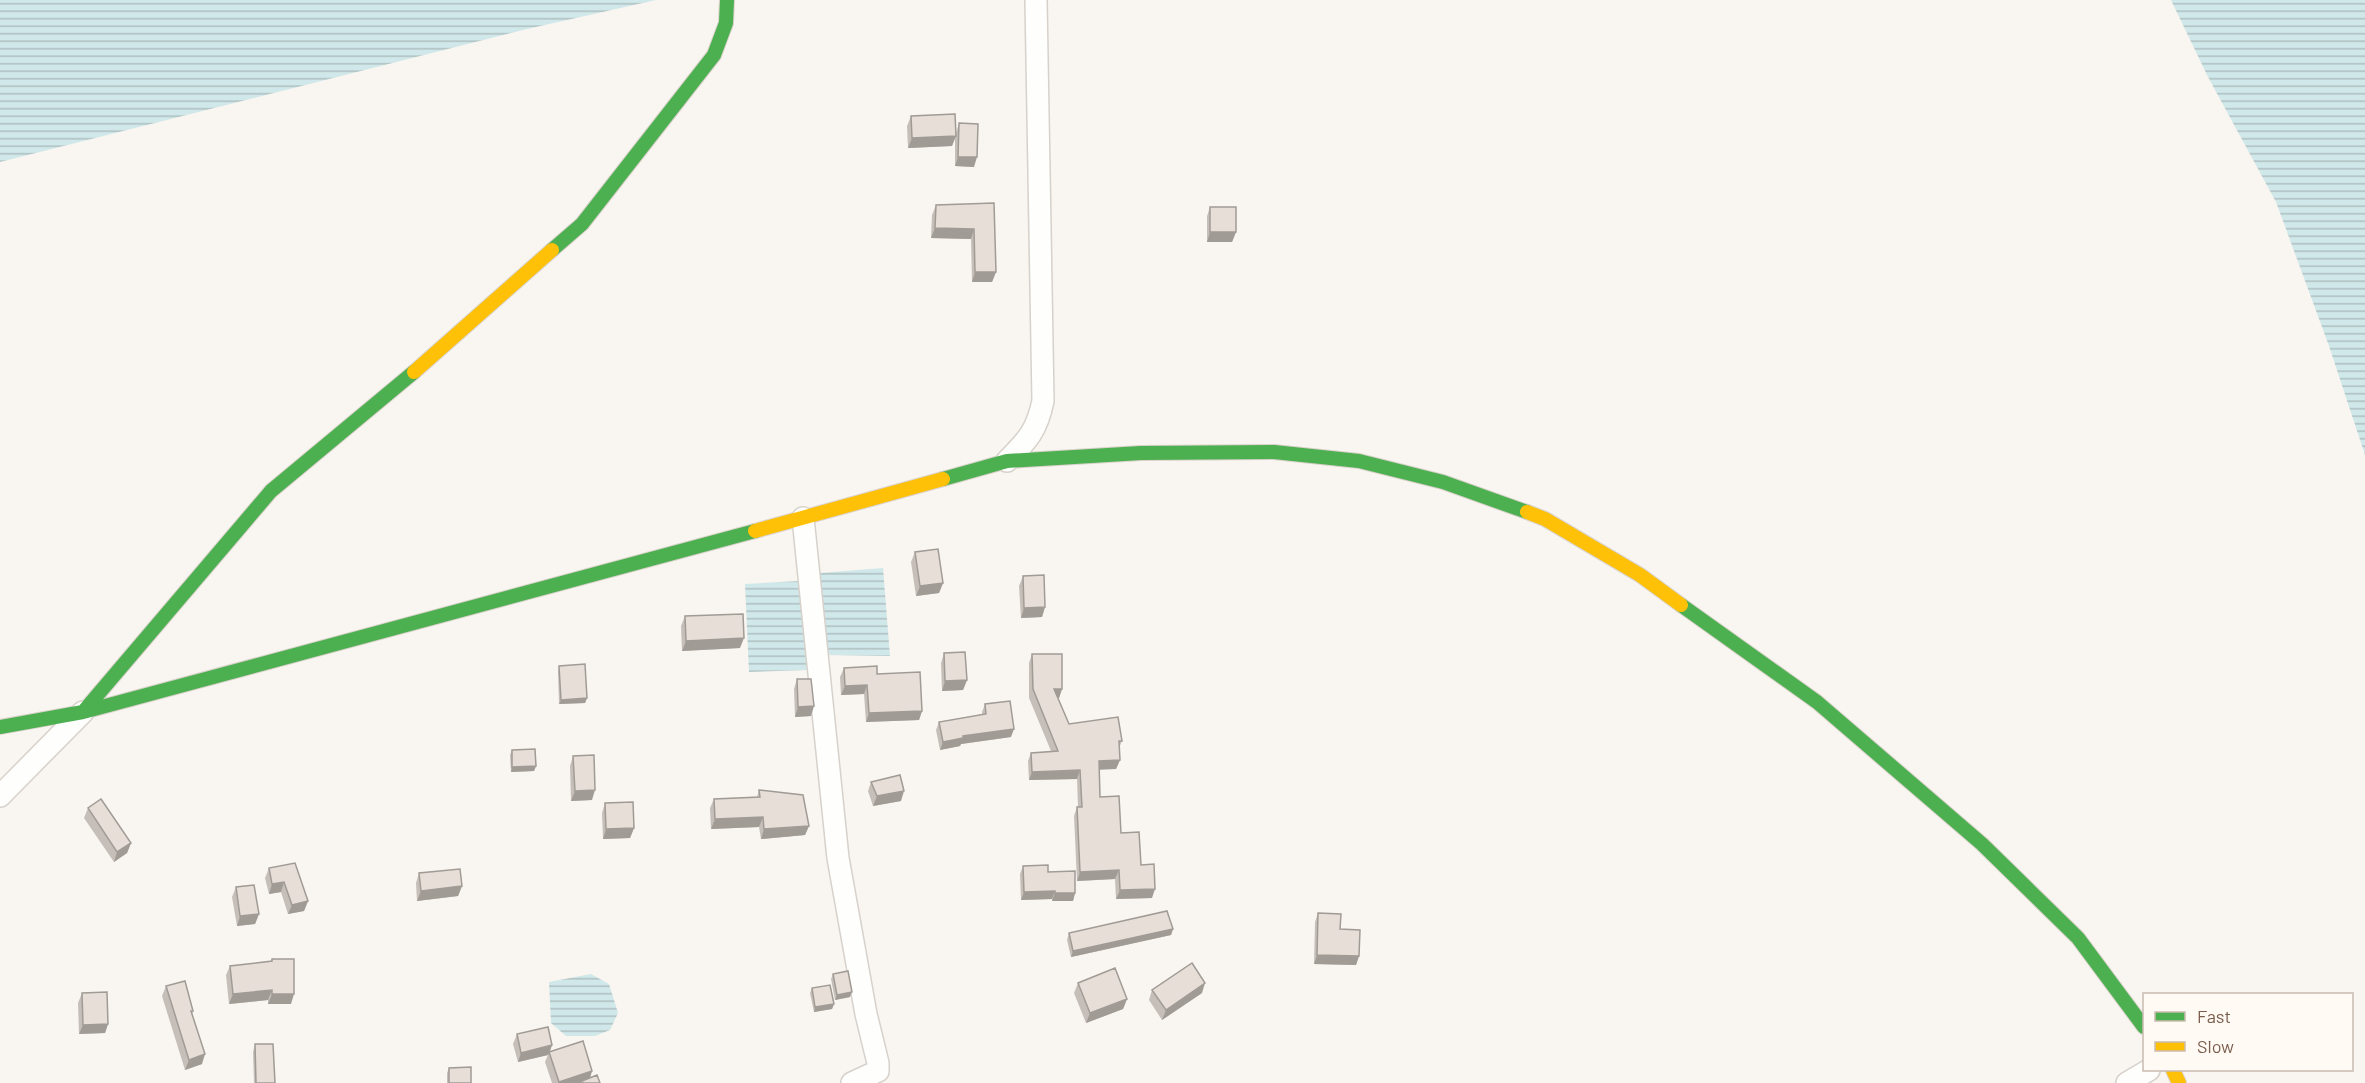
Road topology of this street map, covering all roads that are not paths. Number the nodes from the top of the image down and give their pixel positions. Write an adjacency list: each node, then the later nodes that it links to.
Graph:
1 (727, 0): 5 (street)
2 (1036, 0): 3 (street)
3 (1007, 461): 4 (street); 8 (street)
4 (803, 518): 5 (street); 10 (street)
5 (83, 712): 6 (street); 7 (street)
6 (0, 727)
7 (0, 796)
8 (2143, 1024)
9 (2147, 1071): 11 (street)
10 (852, 1083)
11 (2127, 1083)

